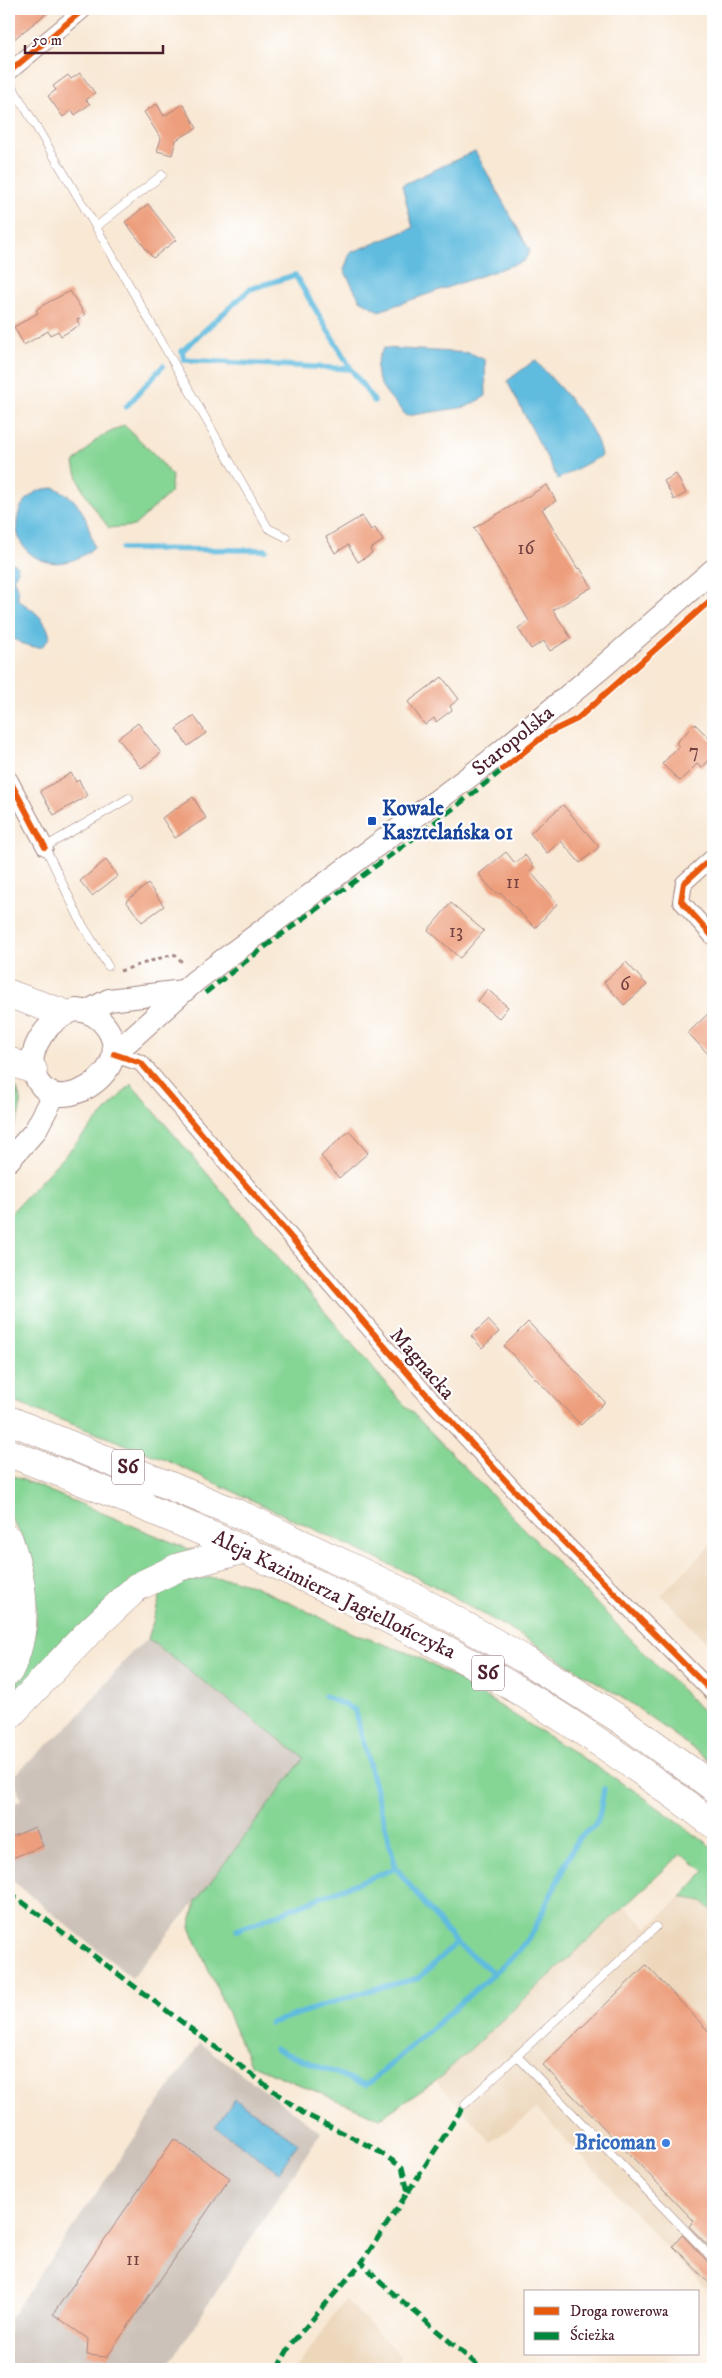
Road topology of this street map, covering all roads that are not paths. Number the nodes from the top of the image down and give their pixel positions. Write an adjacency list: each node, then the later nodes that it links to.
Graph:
1 (84, 9): 2 (street)
2 (9, 72)
3 (9, 81): 5 (lane)
4 (162, 175): 5 (lane)
5 (96, 227): 6 (lane)
6 (286, 537)
7 (713, 570): 14 (main road, Staropolska)
8 (9, 779): 10 (street)
9 (129, 798): 10 (lane)
10 (45, 847): 13 (lane)
11 (713, 857): 12 (street)
12 (713, 936)
13 (108, 966)
14 (183, 991): 16 (main road, Staropolska); 17 (main road, Staropolska)
15 (9, 994): 16 (highway)
16 (76, 1012): 17 (main road); 18 (main road)
17 (114, 1054): 19 (main road); 33 (street, Magnacka)
18 (21, 1066): 19 (main road)
19 (54, 1095): 20 (main road)
20 (9, 1160)
21 (9, 1420): 22 (highway, Aleja Kazimierza Jagiellończyka / S6)
22 (88, 1452): 27 (lane); 28 (highway, Aleja Kazimierza Jagiellończyka / S6)
23 (9, 1453): 24 (highway, Aleja Kazimierza Jagiellończyka / S6)
24 (77, 1479): 25 (lane); 29 (highway, Aleja Kazimierza Jagiellończyka / S6)
25 (113, 1484)
26 (122, 1486): 27 (lane)
27 (138, 1488): 28 (lane); 29 (lane)
28 (199, 1497): 35 (highway, Aleja Kazimierza Jagiellończyka / S6)
29 (186, 1523): 31 (highway, Aleja Kazimierza Jagiellończyka / S6)
30 (9, 1540): 32 (highway)
31 (246, 1549): 34 (highway); 36 (highway, Aleja Kazimierza Jagiellończyka / S6)
32 (9, 1671)
33 (713, 1693)
34 (9, 1716)
35 (713, 1787)
36 (713, 1824)
37 (656, 1928): 38 (lane)
38 (517, 2056): 39 (lane); 40 (lane)
39 (465, 2104)
40 (713, 2259)

